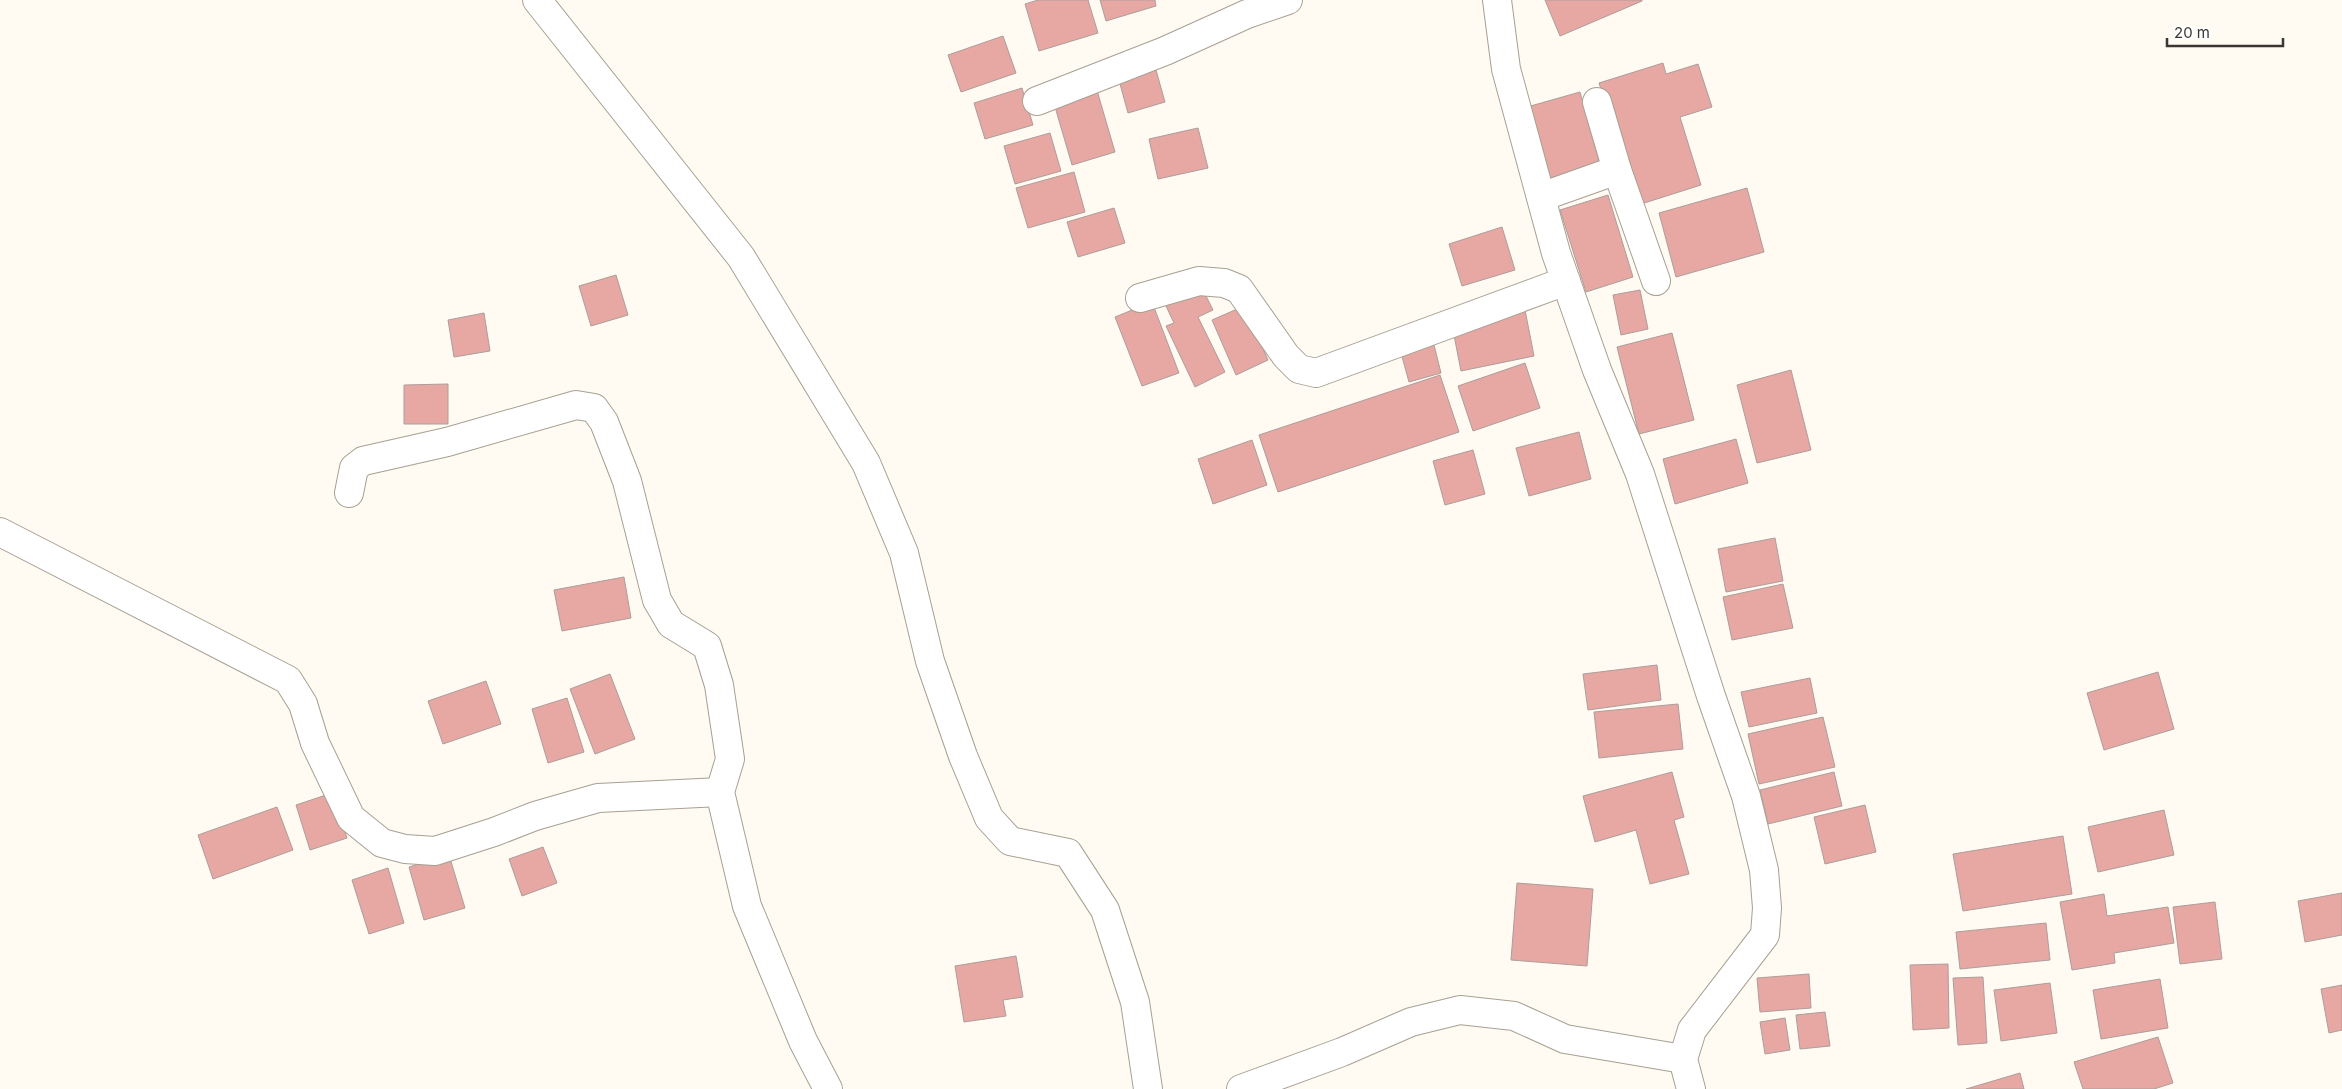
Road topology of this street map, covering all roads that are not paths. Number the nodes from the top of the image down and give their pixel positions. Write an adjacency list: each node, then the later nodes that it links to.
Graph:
1 (538, 0): 16 (street)
2 (1288, 0): 4 (street)
3 (1497, 0): 7 (street)
4 (1037, 101)
5 (1597, 102): 6 (street)
6 (1617, 170): 7 (street); 9 (street)
7 (1541, 197): 8 (street)
8 (1566, 281): 10 (street); 14 (street)
9 (1656, 281)
10 (1140, 298)
11 (350, 494): 13 (street)
12 (0, 532): 13 (street)
13 (720, 792): 15 (street)
14 (1683, 1059): 17 (street); 18 (street)
15 (828, 1089)
16 (1148, 1089)
17 (1240, 1089)
18 (1691, 1089)

